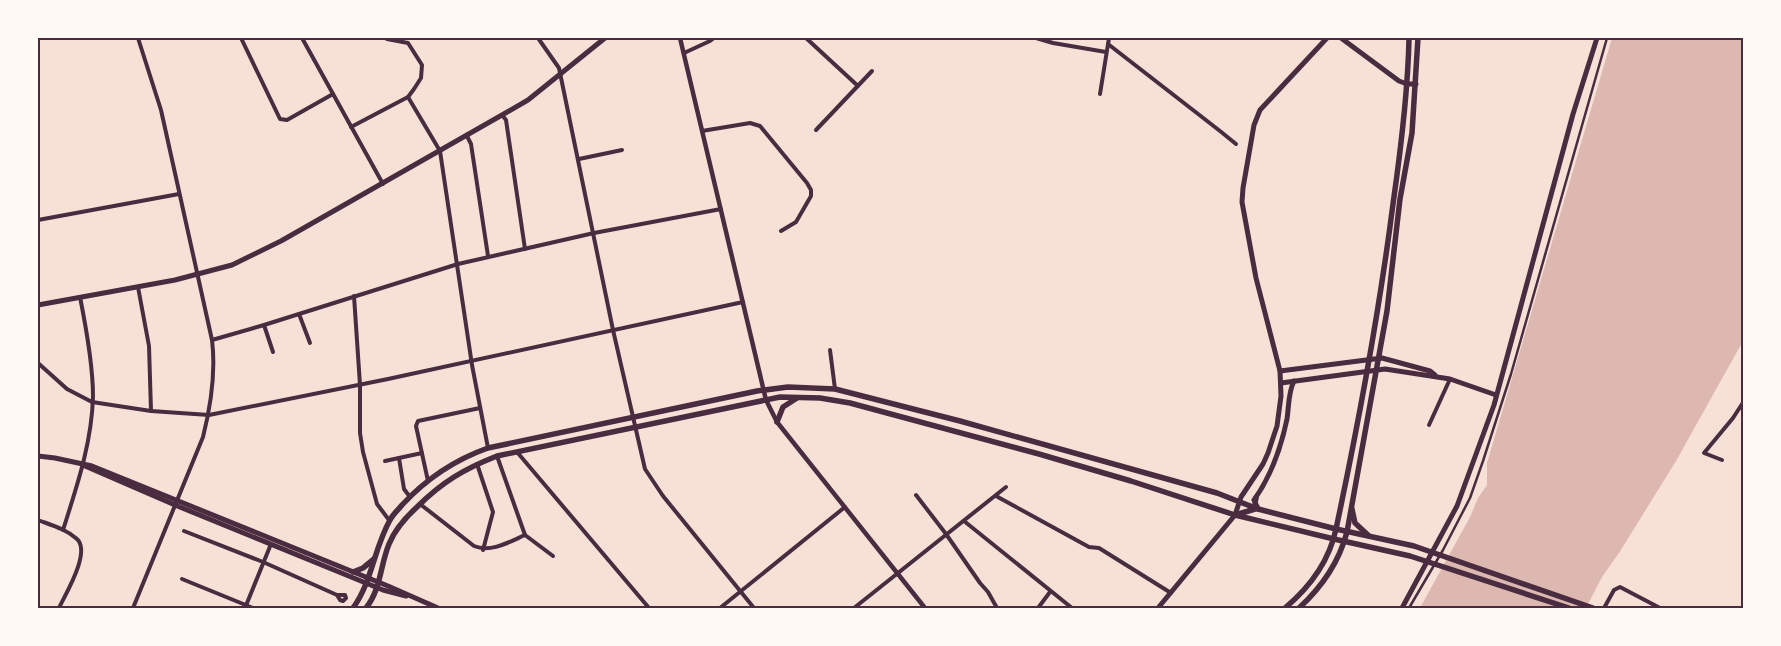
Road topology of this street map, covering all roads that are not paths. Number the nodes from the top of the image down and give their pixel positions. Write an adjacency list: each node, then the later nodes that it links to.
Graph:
1 (138, 38): 39 (street)
2 (241, 38): 26 (street)
3 (302, 38): 26 (street)
4 (386, 38): 28 (street)
5 (538, 38): 22 (street)
6 (605, 38): 22 (main road)
7 (680, 38): 20 (street)
8 (714, 38): 20 (street)
9 (806, 38): 25 (street)
10 (1036, 38): 19 (street)
11 (1109, 38): 18 (street)
12 (1327, 38): 65 (main road)
13 (1409, 38): 23 (main road)
14 (1418, 38): 24 (main road)
15 (1597, 38): 74 (main road)
16 (1607, 38): 160 (street)
17 (1344, 39): 23 (main road)
18 (1108, 44): 19 (street); 34 (street)
19 (1106, 52): 27 (street)
20 (684, 53): 32 (street)
21 (872, 71): 25 (street)
22 (560, 75): 29 (main road); 37 (street)
23 (1408, 84): 24 (main road); 61 (main road)
24 (1416, 84): 60 (main road)
25 (858, 86): 31 (street)
26 (332, 94): 30 (street)
27 (1100, 94)
28 (408, 97): 30 (street); 36 (street)
29 (502, 116): 33 (main road); 44 (street)
30 (351, 126): 38 (street)
31 (816, 130)
32 (702, 131): 40 (street); 42 (street)
33 (467, 136): 36 (main road); 45 (street)
34 (1236, 144)
35 (622, 150): 37 (street)
36 (440, 151): 38 (main road); 46 (street)
37 (579, 159): 43 (street)
38 (382, 184): 47 (main road)
39 (179, 194): 41 (street); 47 (street)
40 (721, 209): 43 (street); 51 (street)
41 (38, 220)
42 (781, 231)
43 (594, 233): 44 (street); 55 (street)
44 (524, 249): 45 (street)
45 (488, 256): 46 (street)
46 (458, 264): 49 (street); 62 (street)
47 (198, 275): 48 (main road); 56 (street)
48 (138, 287): 50 (main road); 80 (street)
49 (354, 296): 53 (street); 71 (street)
50 (80, 297): 52 (main road); 78 (street)
51 (743, 302): 55 (street); 73 (street)
52 (38, 305)
53 (300, 314): 54 (street); 57 (street)
54 (264, 325): 56 (street); 59 (street)
55 (613, 330): 62 (street); 82 (street)
56 (212, 340): 81 (street)
57 (310, 343)
58 (830, 350): 72 (street)
59 (273, 352)
60 (1379, 358): 61 (main road); 64 (main road); 67 (main road)
61 (1369, 359): 65 (main road); 66 (main road)
62 (472, 360): 71 (street); 79 (street)
63 (38, 363): 78 (street)
64 (1377, 370): 66 (main road); 67 (main road); 113 (main road)
65 (1280, 371): 70 (main road)
66 (1366, 371): 69 (main road); 118 (main road)
67 (1438, 376): 68 (main road)
68 (1450, 379): 74 (main road); 85 (street)
69 (1294, 381): 70 (main road); 106 (main road)
70 (1281, 383): 107 (main road)
71 (360, 385): 81 (street); 116 (street)
72 (836, 389): 73 (main road); 84 (main road)
73 (764, 390): 76 (street); 82 (main road)
74 (1496, 395): 159 (main road)
75 (800, 397): 76 (main road); 83 (main road); 87 (main road)
76 (766, 400): 83 (street); 86 (main road)
77 (1744, 401): 95 (street)
78 (92, 402): 80 (street); 98 (street)
79 (480, 408): 89 (street); 91 (street)
80 (151, 411): 81 (street)
81 (209, 415): 108 (street)
82 (632, 418): 86 (street); 88 (main road)
83 (777, 422): 111 (street)
84 (972, 425): 87 (main road); 99 (main road)
85 (1429, 425)
86 (635, 428): 90 (main road); 137 (street)
87 (970, 434): 101 (main road)
88 (516, 442): 89 (main road); 90 (main road)
89 (488, 448): 100 (main road)
90 (517, 452): 93 (main road); 148 (street)
91 (422, 453): 94 (street); 100 (street)
92 (38, 456): 98 (main road)
93 (497, 456): 97 (main road); 123 (street)
94 (399, 458): 96 (street); 105 (street)
95 (1722, 460)
96 (385, 461)
97 (478, 464): 109 (main road); 128 (street)
98 (83, 465): 108 (main road); 119 (street)
99 (1135, 471): 101 (main road); 107 (main road)
100 (428, 481): 105 (main road)
101 (1131, 481): 114 (main road)
102 (1006, 487): 104 (street)
103 (916, 495): 122 (street)
104 (996, 496): 117 (street); 139 (street)
105 (410, 497): 116 (main road)
106 (1256, 498): 110 (main road); 112 (main road)
107 (1239, 502): 110 (main road); 114 (main road)
108 (176, 503): 127 (main road); 132 (main road); 143 (street)
109 (420, 504): 128 (street); 136 (main road)
110 (1249, 506): 112 (main road); 114 (main road)
111 (845, 507): 133 (street); 137 (street)
112 (1257, 509): 114 (main road); 118 (main road)
113 (1352, 509): 121 (main road); 124 (main road)
114 (1235, 514): 125 (main road); 139 (main road)
115 (38, 520): 119 (street)
116 (389, 520): 130 (main road)
117 (964, 521): 122 (street); 138 (street)
118 (1336, 529): 121 (main road); 125 (main road)
119 (63, 530): 142 (street)
120 (184, 531): 131 (street)
121 (1347, 532): 124 (main road); 126 (main road)
122 (946, 534): 133 (street); 153 (street)
123 (525, 535): 128 (street); 129 (street)
124 (1369, 537): 162 (main road)
125 (1334, 538): 126 (main road); 157 (main road)
126 (1344, 541): 158 (main road); 161 (main road)
127 (271, 544): 131 (street); 135 (main road)
128 (483, 550)
129 (552, 556)
130 (374, 559): 132 (main road); 135 (main road)
131 (263, 562): 140 (street); 141 (street)
132 (353, 572): 135 (main road)
133 (898, 573): 151 (street); 152 (street)
134 (182, 579): 141 (street)
135 (367, 581): 136 (main road); 145 (main road)
136 (378, 585): 146 (main road); 147 (main road)
137 (741, 592): 149 (street); 150 (street)
138 (1050, 592): 154 (street); 155 (street)
139 (1171, 593): 156 (main road)
140 (337, 595)
141 (245, 607): 144 (street)
142 (59, 608)
143 (133, 608)
144 (252, 608)
145 (353, 608)
146 (366, 608)
147 (438, 608)
148 (649, 608)
149 (720, 608)
150 (754, 608)
151 (854, 608)
152 (925, 608)
153 (998, 608)
154 (1038, 608)
155 (1072, 608)
156 (1158, 608)
157 (1285, 608)
158 (1299, 608)
159 (1402, 608)
160 (1409, 608)
161 (1569, 608)
162 (1593, 608)
163 (1604, 608): 164 (street)
164 (1660, 608)

